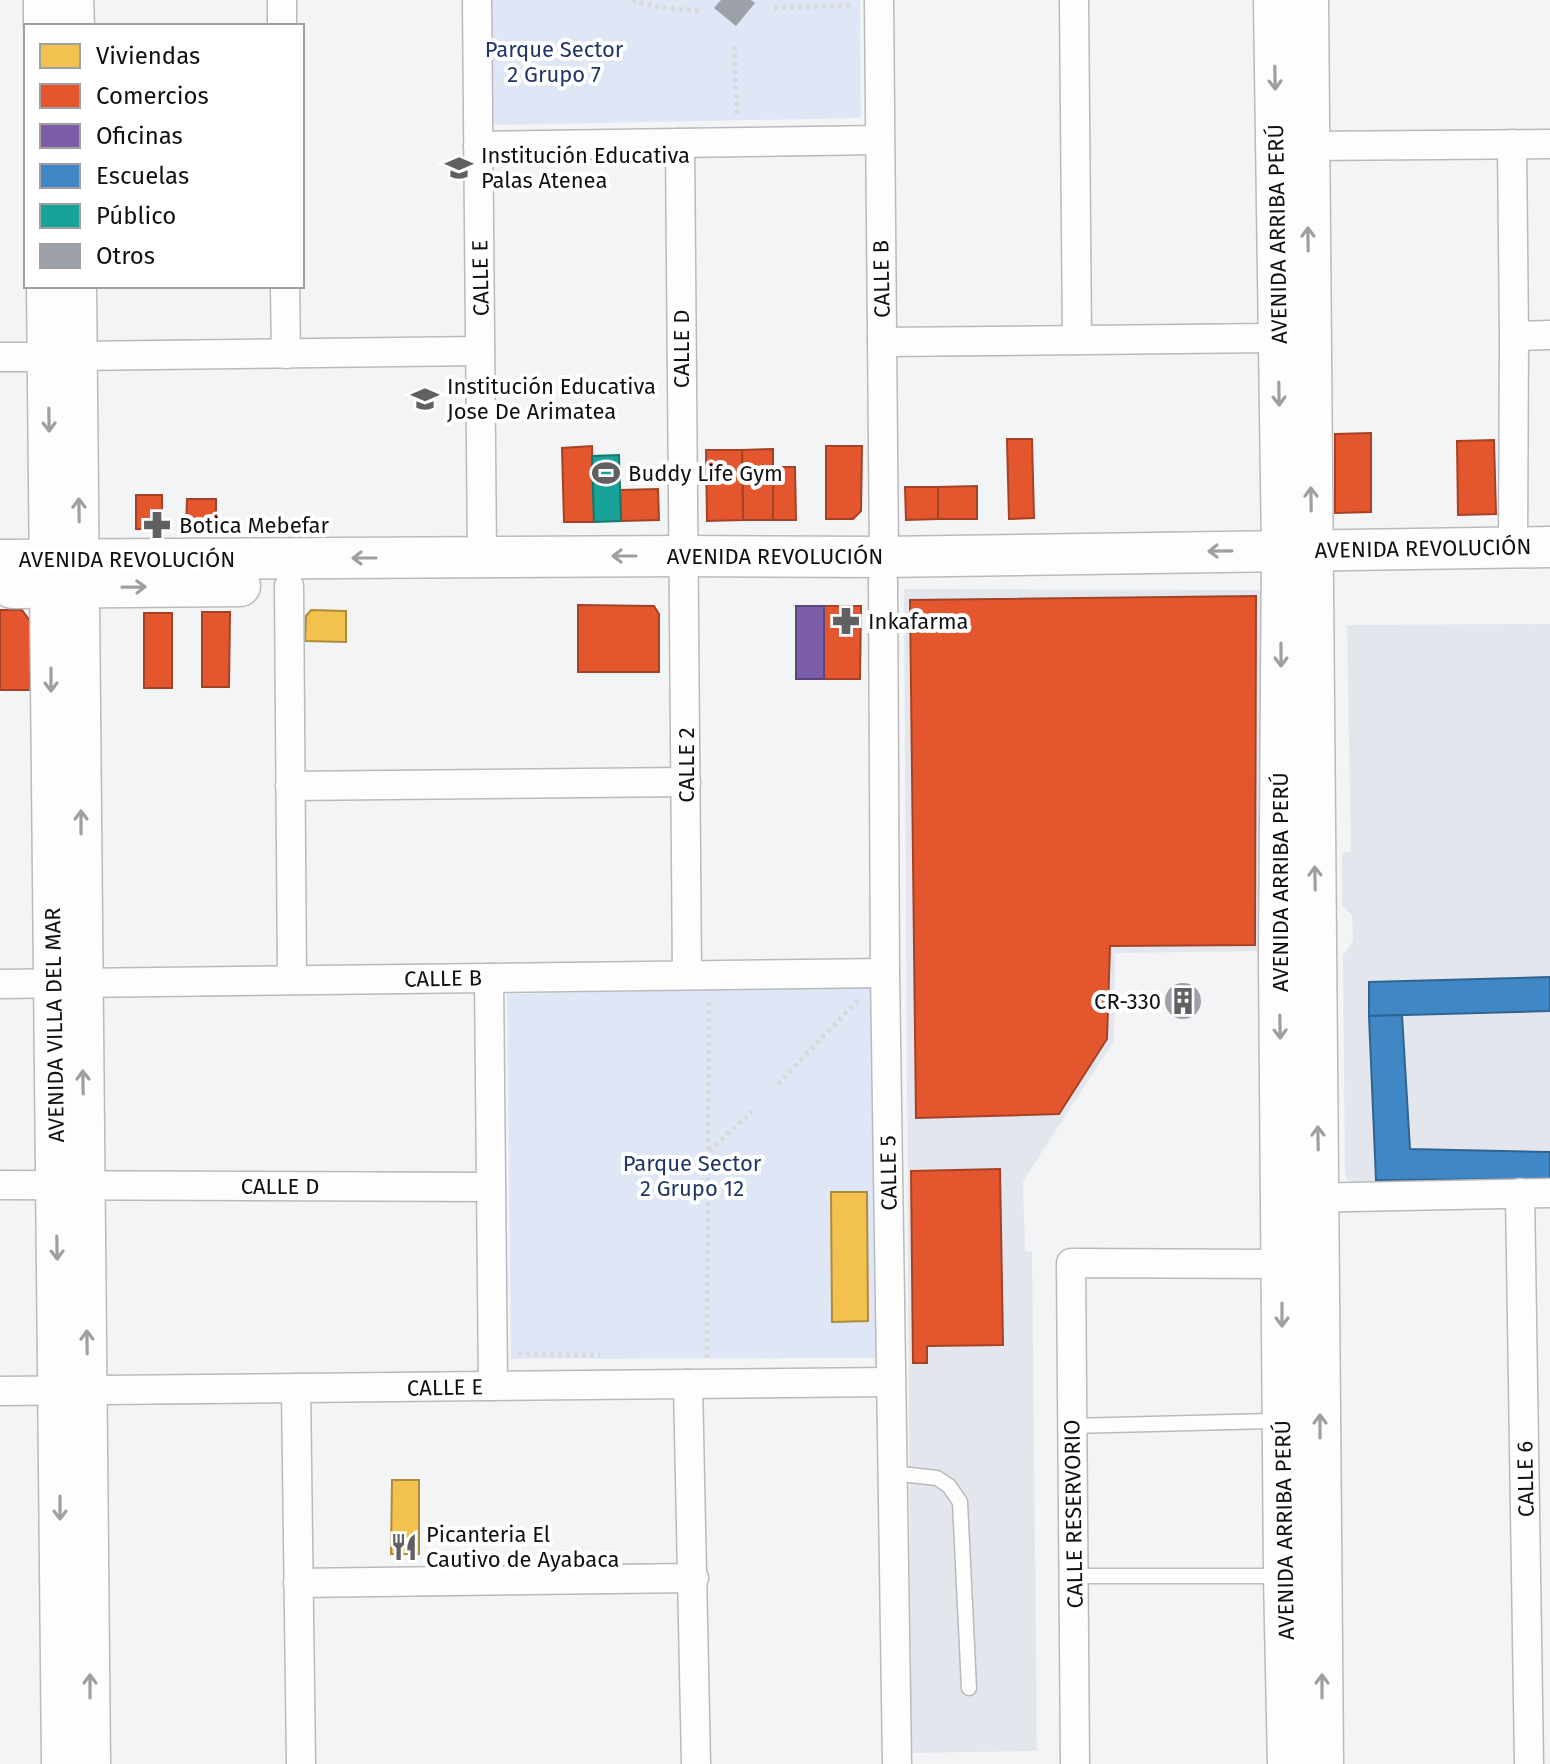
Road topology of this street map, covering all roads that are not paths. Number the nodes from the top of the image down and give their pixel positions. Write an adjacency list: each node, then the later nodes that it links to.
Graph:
1 (44, 0): 9 (street)
2 (73, 0): 10 (street)
3 (282, 0): 11 (street)
4 (477, 0): 16 (street, CALLE E)
5 (879, 0): 12 (street, CALLE B)
6 (1074, 0): 24 (street)
7 (1274, 0): 23 (street, AVENIDA ARRIBA PERÚ, one-way to 23)
8 (1308, 0): 17 (street, AVENIDA ARRIBA PERÚ)
9 (44, 24)
10 (74, 24)
11 (282, 24)
12 (880, 140): 13 (street); 25 (street, CALLE B)
13 (680, 143): 16 (street); 34 (street, CALLE D)
14 (1512, 144): 15 (street); 17 (street); 22 (street)
15 (1550, 144)
16 (478, 146): 26 (street, CALLE E)
17 (1308, 146): 33 (street, AVENIDA ARRIBA PERÚ, one-way to 17)
18 (47, 288): 28 (street, AVENIDA VILLA DEL MAR)
19 (76, 288): 28 (street, AVENIDA VILLA DEL MAR)
20 (285, 288): 27 (street)
21 (1550, 335): 22 (street)
22 (1514, 336): 30 (street)
23 (1278, 338): 24 (street); 33 (street, AVENIDA ARRIBA PERÚ, one-way to 33)
24 (1077, 340): 25 (street)
25 (882, 342): 35 (street, CALLE B)
26 (480, 351): 27 (street); 31 (street, CALLE E)
27 (286, 354): 28 (street)
28 (62, 356): 29 (street); 36 (street, AVENIDA VILLA DEL MAR)
29 (0, 357)
30 (1531, 547): 33 (street, AVENIDA REVOLUCIÓN)
31 (482, 557): 34 (street, AVENIDA REVOLUCIÓN, one-way to 31); 36 (street, AVENIDA REVOLUCIÓN, one-way to 36)
32 (0, 560): 36 (street, AVENIDA REVOLUCIÓN)
33 (1297, 563): 35 (street, AVENIDA REVOLUCIÓN); 37 (street, AVENIDA REVOLUCIÓN); 53 (street, AVENIDA ARRIBA PERÚ)
34 (684, 569): 35 (street, AVENIDA REVOLUCIÓN); 38 (street, AVENIDA REVOLUCIÓN); 40 (street, CALLE 2)
35 (883, 569): 42 (street, CALLE 5)
36 (65, 574): 38 (street, AVENIDA REVOLUCIÓN, one-way to 38); 39 (street, AVENIDA REVOLUCIÓN); 46 (street, AVENIDA VILLA DEL MAR)
37 (1550, 574)
38 (289, 586): 41 (street)
39 (0, 588)
40 (686, 782): 41 (street); 43 (street, CALLE 2)
41 (290, 786): 45 (street)
42 (885, 973): 43 (street, CALLE B); 56 (street, CALLE 5)
43 (698, 975): 44 (street, CALLE B)
44 (489, 978): 45 (street, CALLE B); 50 (street)
45 (292, 980): 46 (street, CALLE B)
46 (68, 983): 47 (street, CALLE B); 49 (street, AVENIDA VILLA DEL MAR)
47 (0, 984)
48 (0, 1185): 49 (street, CALLE D)
49 (70, 1185): 50 (street, CALLE D); 61 (street, AVENIDA VILLA DEL MAR)
50 (491, 1187): 58 (street)
51 (1520, 1193): 52 (street); 53 (street); 55 (street, CALLE 6)
52 (1550, 1193)
53 (1300, 1197): 54 (street, AVENIDA ARRIBA PERÚ); 78 (street, AVENIDA ARRIBA PERÚ, one-way to 53)
54 (1282, 1264): 63 (street, CALLE RESERVORIO); 66 (street, AVENIDA ARRIBA PERÚ, one-way to 66)
55 (1536, 1375): 67 (street, CALLE 6)
56 (891, 1382): 57 (street, CALLE E); 64 (street, CALLE 5)
57 (698, 1384): 58 (street, CALLE E); 68 (street)
58 (493, 1386): 59 (street, CALLE E)
59 (296, 1388): 61 (street, CALLE E); 69 (street)
60 (0, 1391): 61 (street, CALLE E)
61 (74, 1391): 71 (street, AVENIDA VILLA DEL MAR, one-way to 71); 72 (street, AVENIDA VILLA DEL MAR, one-way to 61)
62 (1270, 1421): 63 (lane)
63 (1072, 1426): 65 (street, CALLE RESERVORIO)
64 (892, 1473): 70 (lane); 75 (street, CALLE 5)
65 (1074, 1576): 66 (lane); 76 (street, CALLE RESERVORIO)
66 (1284, 1576): 77 (street, AVENIDA ARRIBA PERÚ)
67 (1538, 1577): 79 (street, CALLE 6)
68 (694, 1578): 69 (street); 74 (street)
69 (298, 1583): 73 (street)
70 (969, 1688)
71 (62, 1764)
72 (90, 1764)
73 (301, 1764)
74 (696, 1764)
75 (897, 1764)
76 (1075, 1764)
77 (1288, 1764)
78 (1323, 1764)
79 (1529, 1764)

